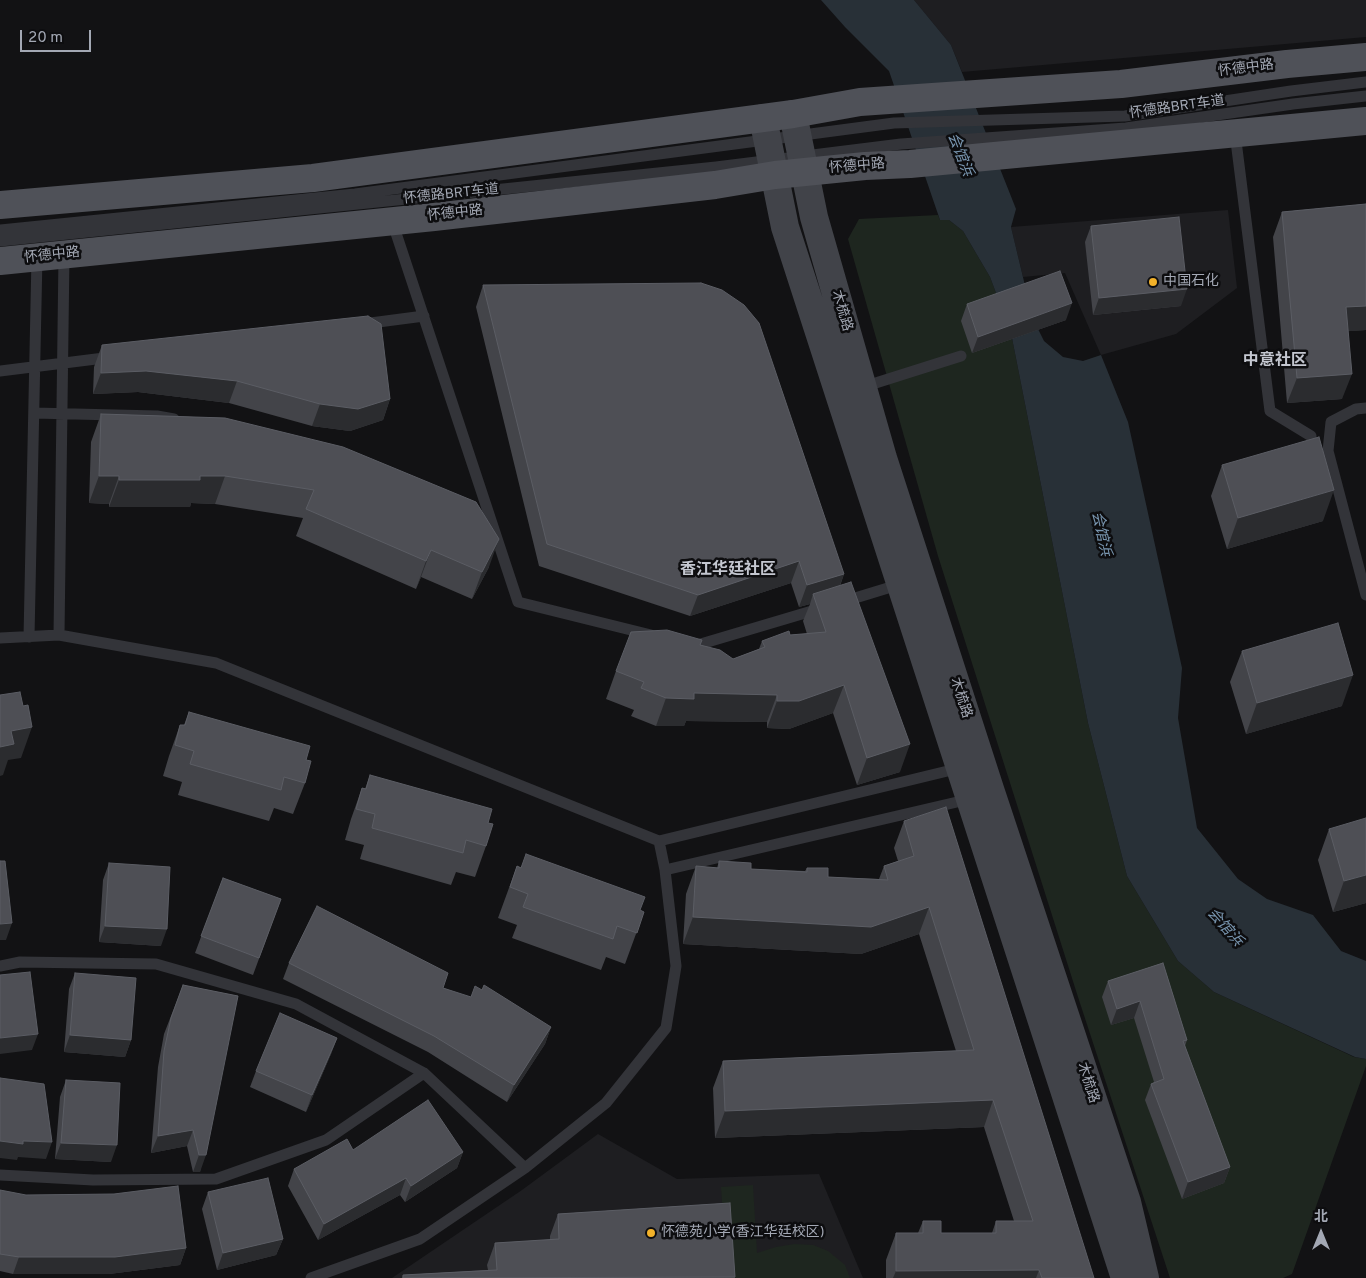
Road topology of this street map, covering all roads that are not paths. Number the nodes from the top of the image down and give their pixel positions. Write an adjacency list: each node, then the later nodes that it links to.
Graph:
1 (1366, 58): 4 (main road, 怀德中路)
2 (1366, 82): 4 (lane, 怀德路BRT车道)
3 (1366, 96): 8 (lane, 怀德路BRT车道)
4 (893, 111): 7 (main road, 怀德中路)
5 (1366, 121): 6 (main road)
6 (1235, 133): 8 (main road); 28 (lane)
7 (799, 145): 8 (main road, 怀德中路); 9 (main road, 怀德中路); 9 (main road, 怀德中路); 23 (street, 木梳路)
8 (1000, 146)
9 (770, 148): 10 (main road, 怀德中路); 11 (main road, 怀德中路); 12 (lane, 怀德路BRT车道); 13 (lane, 怀德路BRT车道); 31 (street, 木梳路)
10 (0, 205)
11 (392, 221): 14 (main road, 怀德中路); 16 (lane)
12 (0, 230)
13 (0, 241)
14 (50, 256): 15 (main road, 怀德中路); 20 (lane); 21 (lane)
15 (0, 261)
16 (424, 316): 17 (lane); 30 (lane)
17 (355, 325)
18 (121, 356): 20 (lane)
19 (961, 356): 23 (lane)
20 (62, 363): 21 (lane); 26 (lane)
21 (35, 367): 22 (lane); 25 (lane)
22 (0, 371)
23 (863, 387): 46 (street, 木梳路)
24 (1366, 408): 32 (lane)
25 (34, 413): 26 (lane); 34 (lane)
26 (62, 414): 27 (lane); 33 (lane)
27 (184, 421)
28 (1310, 436)
29 (472, 508): 30 (lane)
30 (489, 516): 31 (lane)
31 (901, 584): 36 (street, 木梳路)
32 (1366, 595)
33 (59, 635): 34 (lane); 38 (lane)
34 (29, 636): 35 (lane)
35 (0, 638)
36 (960, 768): 37 (street, 木梳路); 38 (lane)
37 (970, 799): 39 (lane); 45 (street, 木梳路)
38 (659, 841): 39 (lane)
39 (665, 870): 42 (lane)
40 (0, 966): 41 (lane)
41 (424, 1073): 42 (lane); 43 (lane)
42 (525, 1168): 44 (lane)
43 (0, 1175)
44 (311, 1278)
45 (1125, 1278)
46 (1145, 1278)

